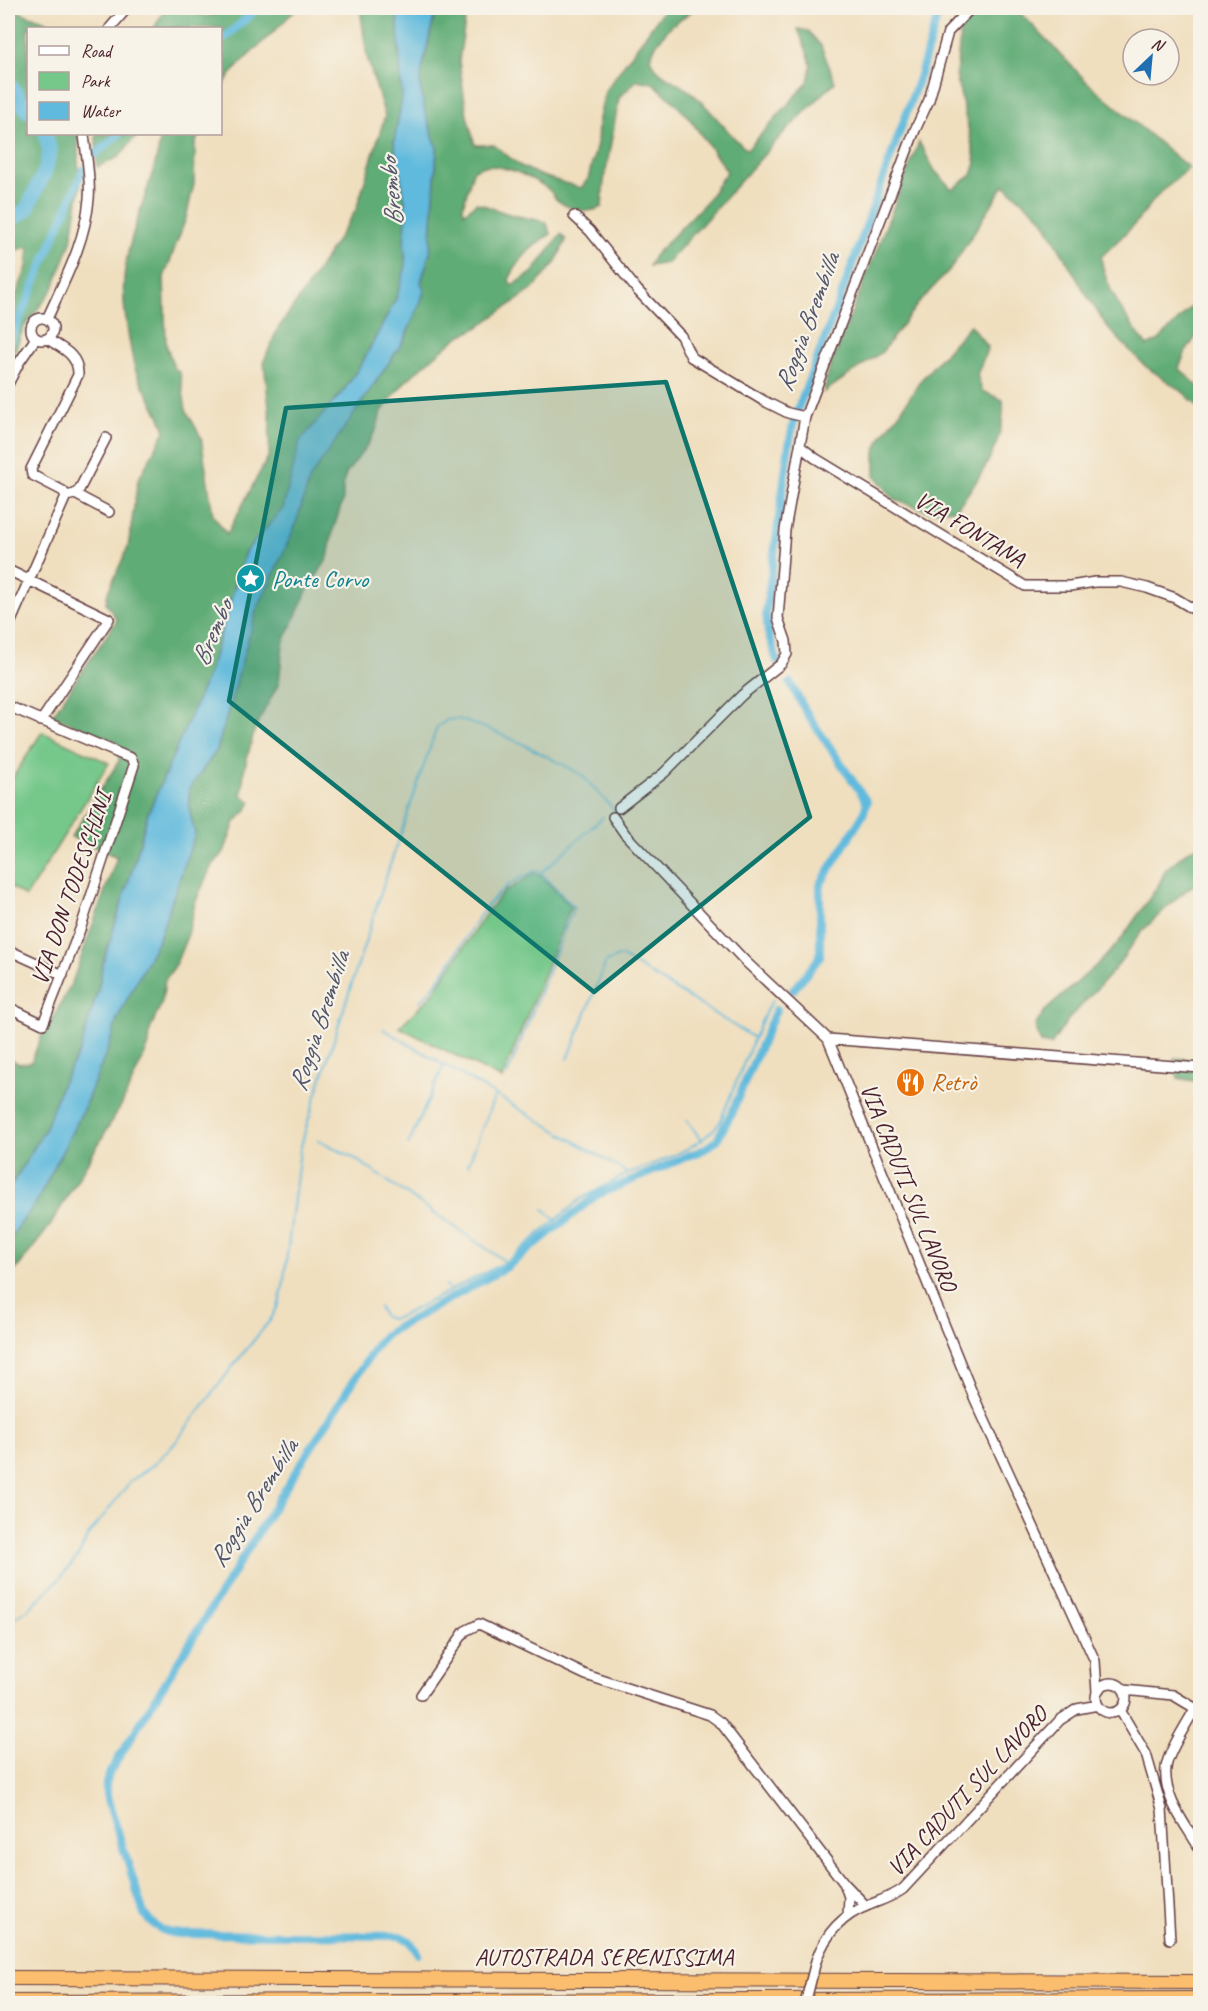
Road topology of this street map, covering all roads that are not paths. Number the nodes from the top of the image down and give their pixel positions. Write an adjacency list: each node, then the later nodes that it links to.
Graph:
1 (127, 8): 3 (street)
2 (971, 8): 10 (street)
3 (111, 27)
4 (84, 135): 6 (street)
5 (574, 216): 10 (street)
6 (47, 319): 7 (street); 8 (street)
7 (36, 338): 8 (street); 9 (street)
8 (47, 339): 13 (street)
9 (8, 384)
10 (804, 417): 12 (street)
11 (106, 438): 13 (street)
12 (801, 447): 17 (street, VIA FONTANA); 21 (street)
13 (71, 495): 14 (street); 16 (street)
14 (109, 512)
15 (8, 570): 16 (street)
16 (28, 580): 18 (street); 20 (street)
17 (1200, 613)
18 (8, 628)
19 (8, 706): 20 (street)
20 (41, 721): 24 (street, VIA DON TODESCHINI)
21 (619, 808)
22 (613, 817): 26 (street)
23 (8, 950): 24 (street)
24 (63, 975): 25 (street, VIA DON TODESCHINI)
25 (8, 1007)
26 (828, 1039): 27 (street); 29 (street, VIA CADUTI SUL LAVORO)
27 (1200, 1068)
28 (1124, 1690): 29 (street); 32 (street); 33 (street)
29 (1097, 1692): 31 (street, VIA CADUTI SUL LAVORO)
30 (422, 1695): 35 (street)
31 (1098, 1705): 32 (street); 36 (street, VIA CADUTI SUL LAVORO)
32 (1120, 1710): 38 (street)
33 (1198, 1710): 34 (street)
34 (1200, 1849)
35 (844, 1883): 36 (street); 37 (street)
36 (866, 1906): 37 (street, VIA CADUTI SUL LAVORO)
37 (848, 1916): 43 (street, VIA CADUTI SUL LAVORO, bridge)
38 (1170, 1939)
39 (8, 1978): 40 (highway, AUTOSTRADA SERENISSIMA)
40 (1200, 1982)
41 (1200, 1999): 42 (highway, AUTOSTRADA SERENISSIMA)
42 (8, 2002)
43 (805, 2004)

